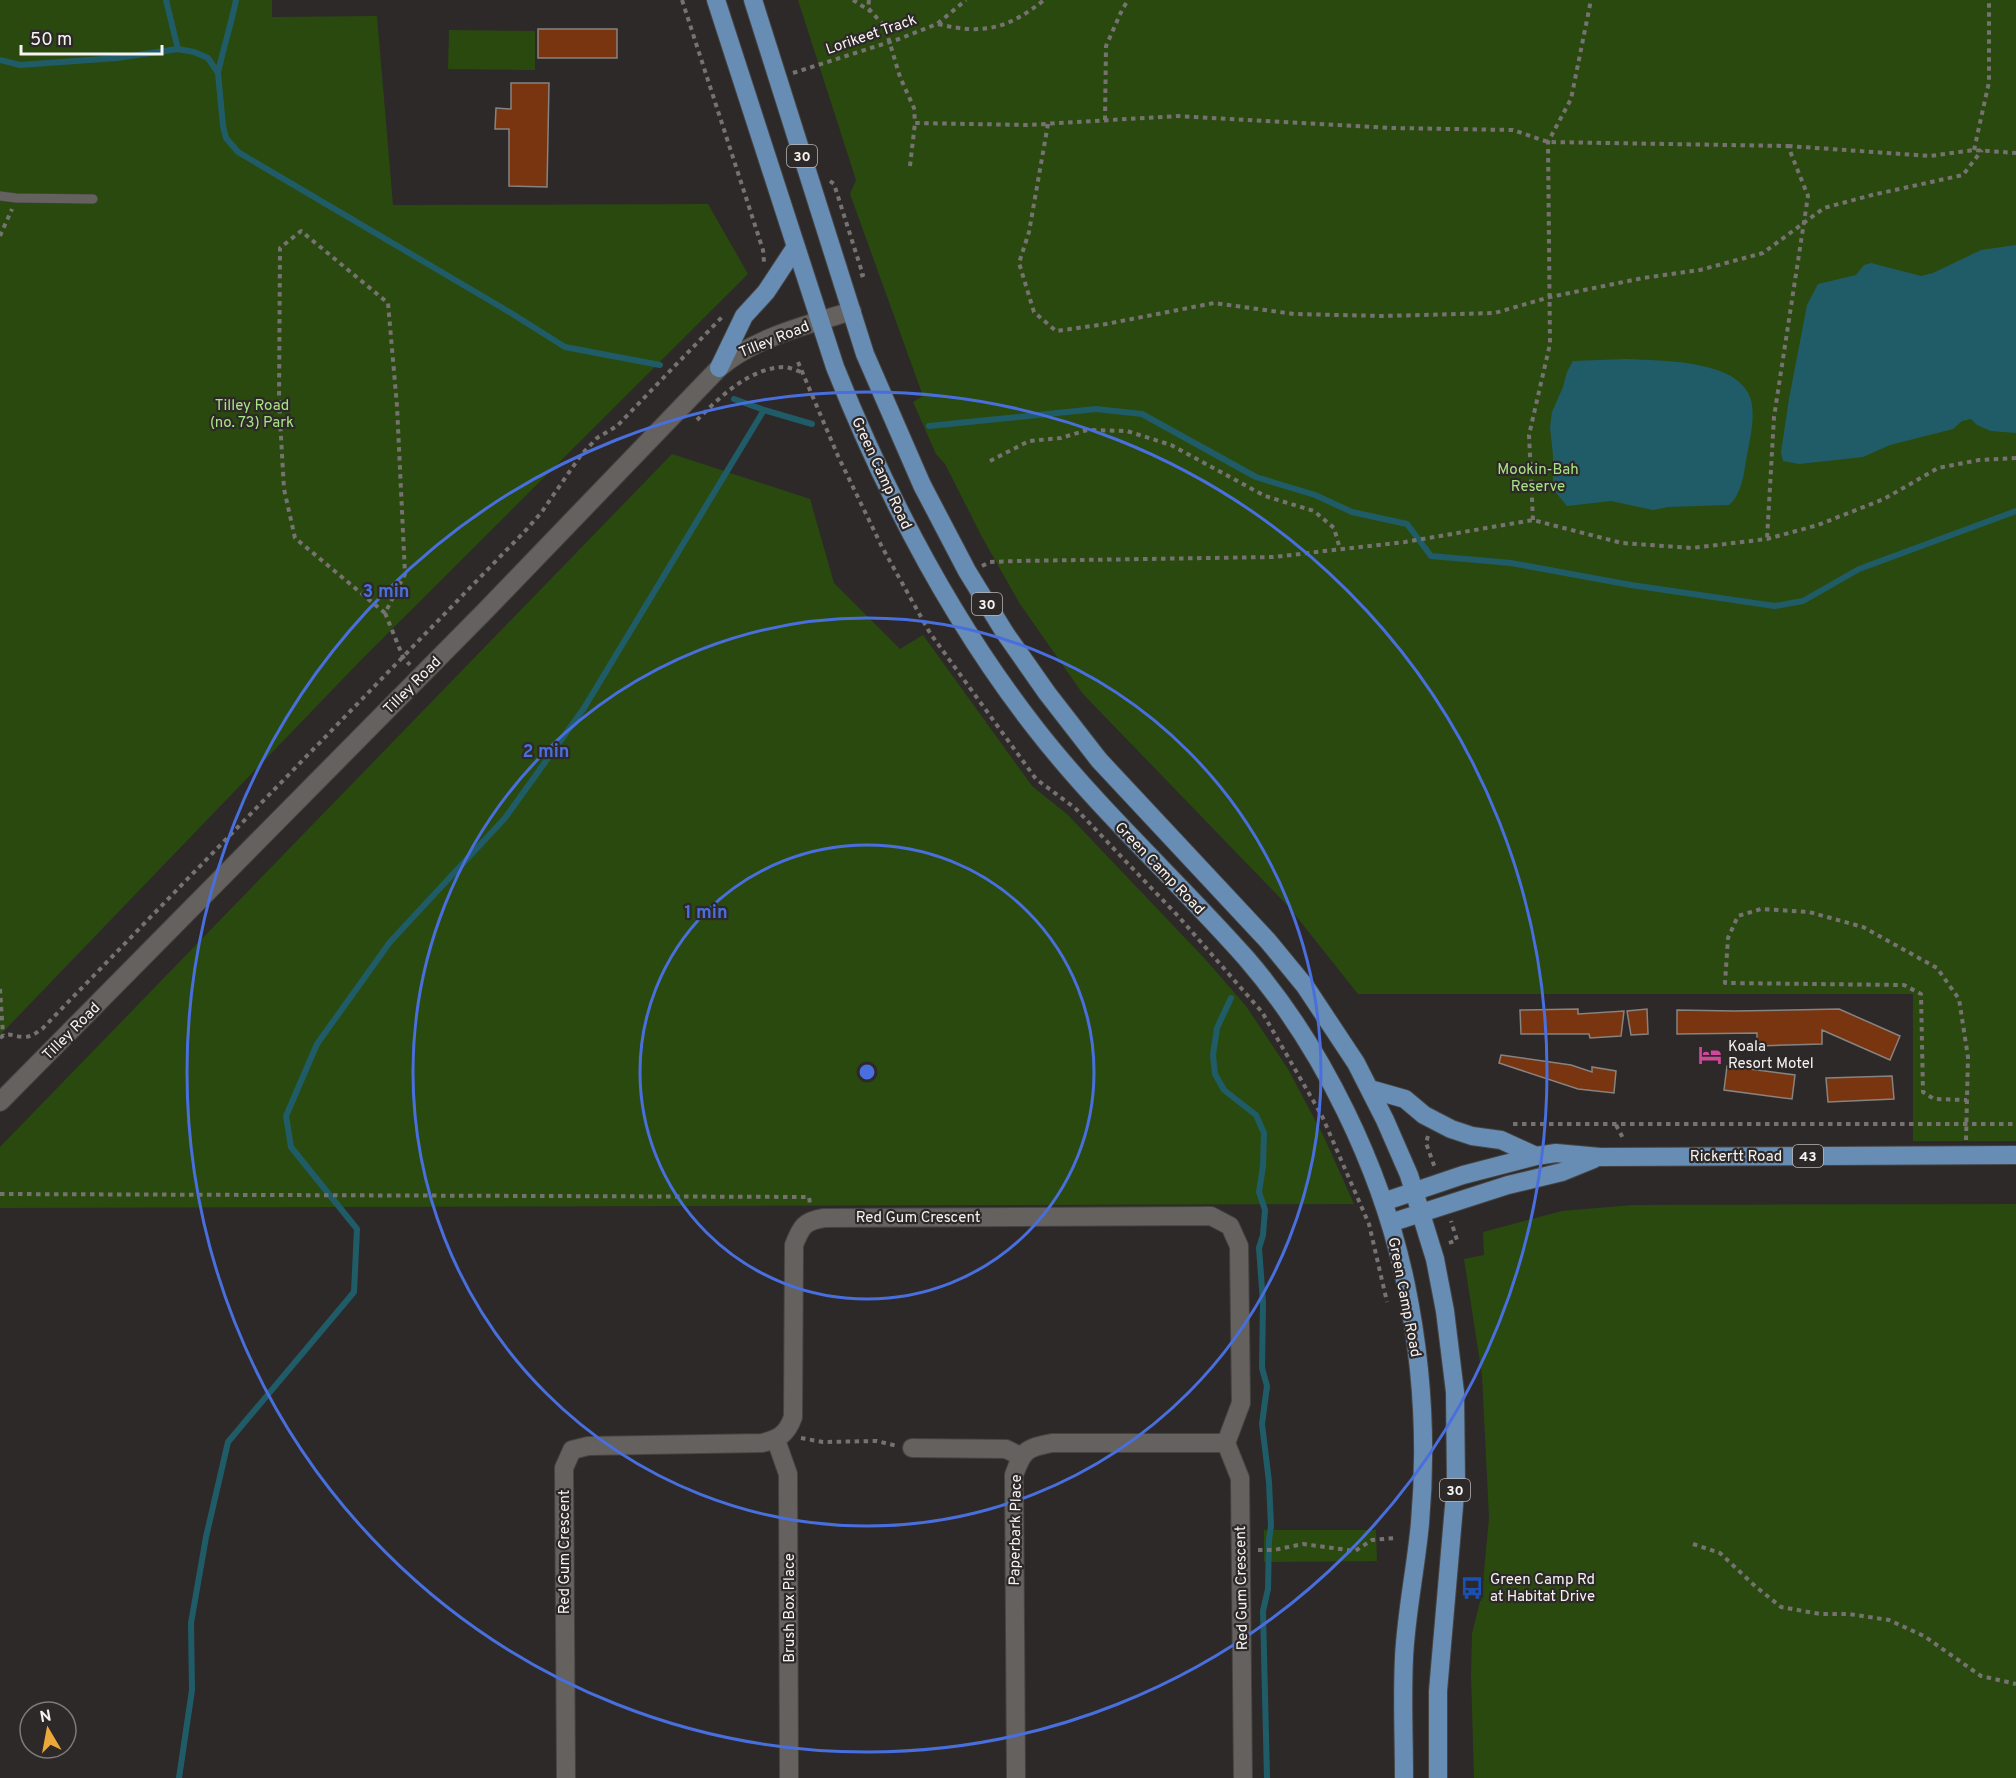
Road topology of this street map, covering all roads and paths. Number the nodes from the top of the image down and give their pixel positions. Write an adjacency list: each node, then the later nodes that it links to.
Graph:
1 (682, 0): 31 (path)
2 (716, 0): 30 (main road, Green Camp Road / 30)
3 (753, 0): 14 (main road, Green Camp Road / 30)
4 (853, 0): 11 (path)
5 (868, 0): 11 (path)
6 (966, 0): 12 (path, Lorikeet Track)
7 (1044, 0): 12 (path)
8 (1128, 0): 15 (path)
9 (1591, 0): 18 (path)
10 (1989, 0): 20 (path)
11 (871, 12): 13 (path)
12 (937, 24): 13 (path, Lorikeet Track)
13 (889, 43): 14 (path, Lorikeet Track); 16 (path)
14 (778, 78): 35 (main road, Green Camp Road / 30)
15 (1105, 120): 17 (path); 18 (path)
16 (915, 123): 17 (path); 23 (path)
17 (1048, 124): 33 (path)
18 (1548, 142): 19 (path); 33 (path)
19 (1788, 146): 20 (path); 28 (path)
20 (1974, 150): 21 (path)
21 (1982, 150): 22 (path); 28 (path)
22 (2016, 153)
23 (910, 166)
24 (834, 184): 32 (path)
25 (0, 196): 26 (lane)
26 (16, 198): 27 (lane); 29 (path)
27 (93, 200)
28 (1804, 222): 33 (path); 43 (path)
29 (0, 236)
30 (795, 248): 36 (main road, Green Camp Road / 30); 37 (main road)
31 (762, 271)
32 (856, 278)
33 (1550, 297): 42 (path)
34 (730, 309): 47 (path)
35 (852, 311): 36 (street, Tilley Road); 45 (main road, Green Camp Road / 30)
36 (819, 321): 37 (street, Tilley Road); 65 (main road, Green Camp Road / 30)
37 (719, 368): 48 (street, Tilley Road)
38 (801, 372): 39 (path)
39 (690, 427)
40 (2016, 458): 43 (path)
41 (990, 461): 44 (path)
42 (1533, 520): 43 (path); 44 (path)
43 (1767, 538)
44 (1340, 549): 45 (path)
45 (967, 571): 51 (main road, Green Camp Road / 30)
46 (384, 613): 46 (path); 47 (path)
47 (403, 657): 48 (path); 50 (path)
48 (420, 676): 53 (street, Tilley Road)
49 (0, 989): 50 (path)
50 (2, 1036)
51 (1370, 1089): 54 (main road, 43); 63 (main road, Green Camp Road / 30)
52 (1967, 1100): 52 (path); 56 (path)
53 (0, 1102)
54 (1434, 1121): 60 (main road, 43); 62 (path)
55 (1502, 1124): 56 (path)
56 (1966, 1124): 57 (path); 58 (path)
57 (2016, 1124)
58 (1966, 1155): 59 (main road, Rickertt Road / 43); 61 (main road, Rickertt Road / 43)
59 (2016, 1155)
60 (1536, 1156): 61 (main road, Rickertt Road / 43); 63 (main road, Rickertt Road)
61 (1600, 1157): 66 (main road, Rickertt Road / 43)
62 (1436, 1173)
63 (1414, 1191): 65 (main road, Rickertt Road); 66 (main road, Green Camp Road / 30)
64 (0, 1194): 67 (path)
65 (1383, 1202): 68 (main road, Green Camp Road / 30)
66 (1421, 1214): 68 (main road, Rickertt Road / 43); 82 (main road, Green Camp Road / 30)
67 (812, 1220): 69 (street); 70 (street, Red Gum Crescent)
68 (1390, 1223): 81 (main road, Green Camp Road / 30)
69 (776, 1440): 71 (path); 77 (street, Red Gum Crescent); 78 (street, Brush Box Place)
70 (1226, 1443): 72 (street, Paperbark Place); 80 (street, Red Gum Crescent)
71 (912, 1448): 72 (street)
72 (1020, 1456): 79 (street, Paperbark Place)
73 (1396, 1538): 75 (path)
74 (1693, 1544): 76 (path)
75 (1259, 1550)
76 (2016, 1684)
77 (566, 1778)
78 (789, 1778)
79 (1016, 1778)
80 (1243, 1778)
81 (1404, 1778)
82 (1438, 1778)

